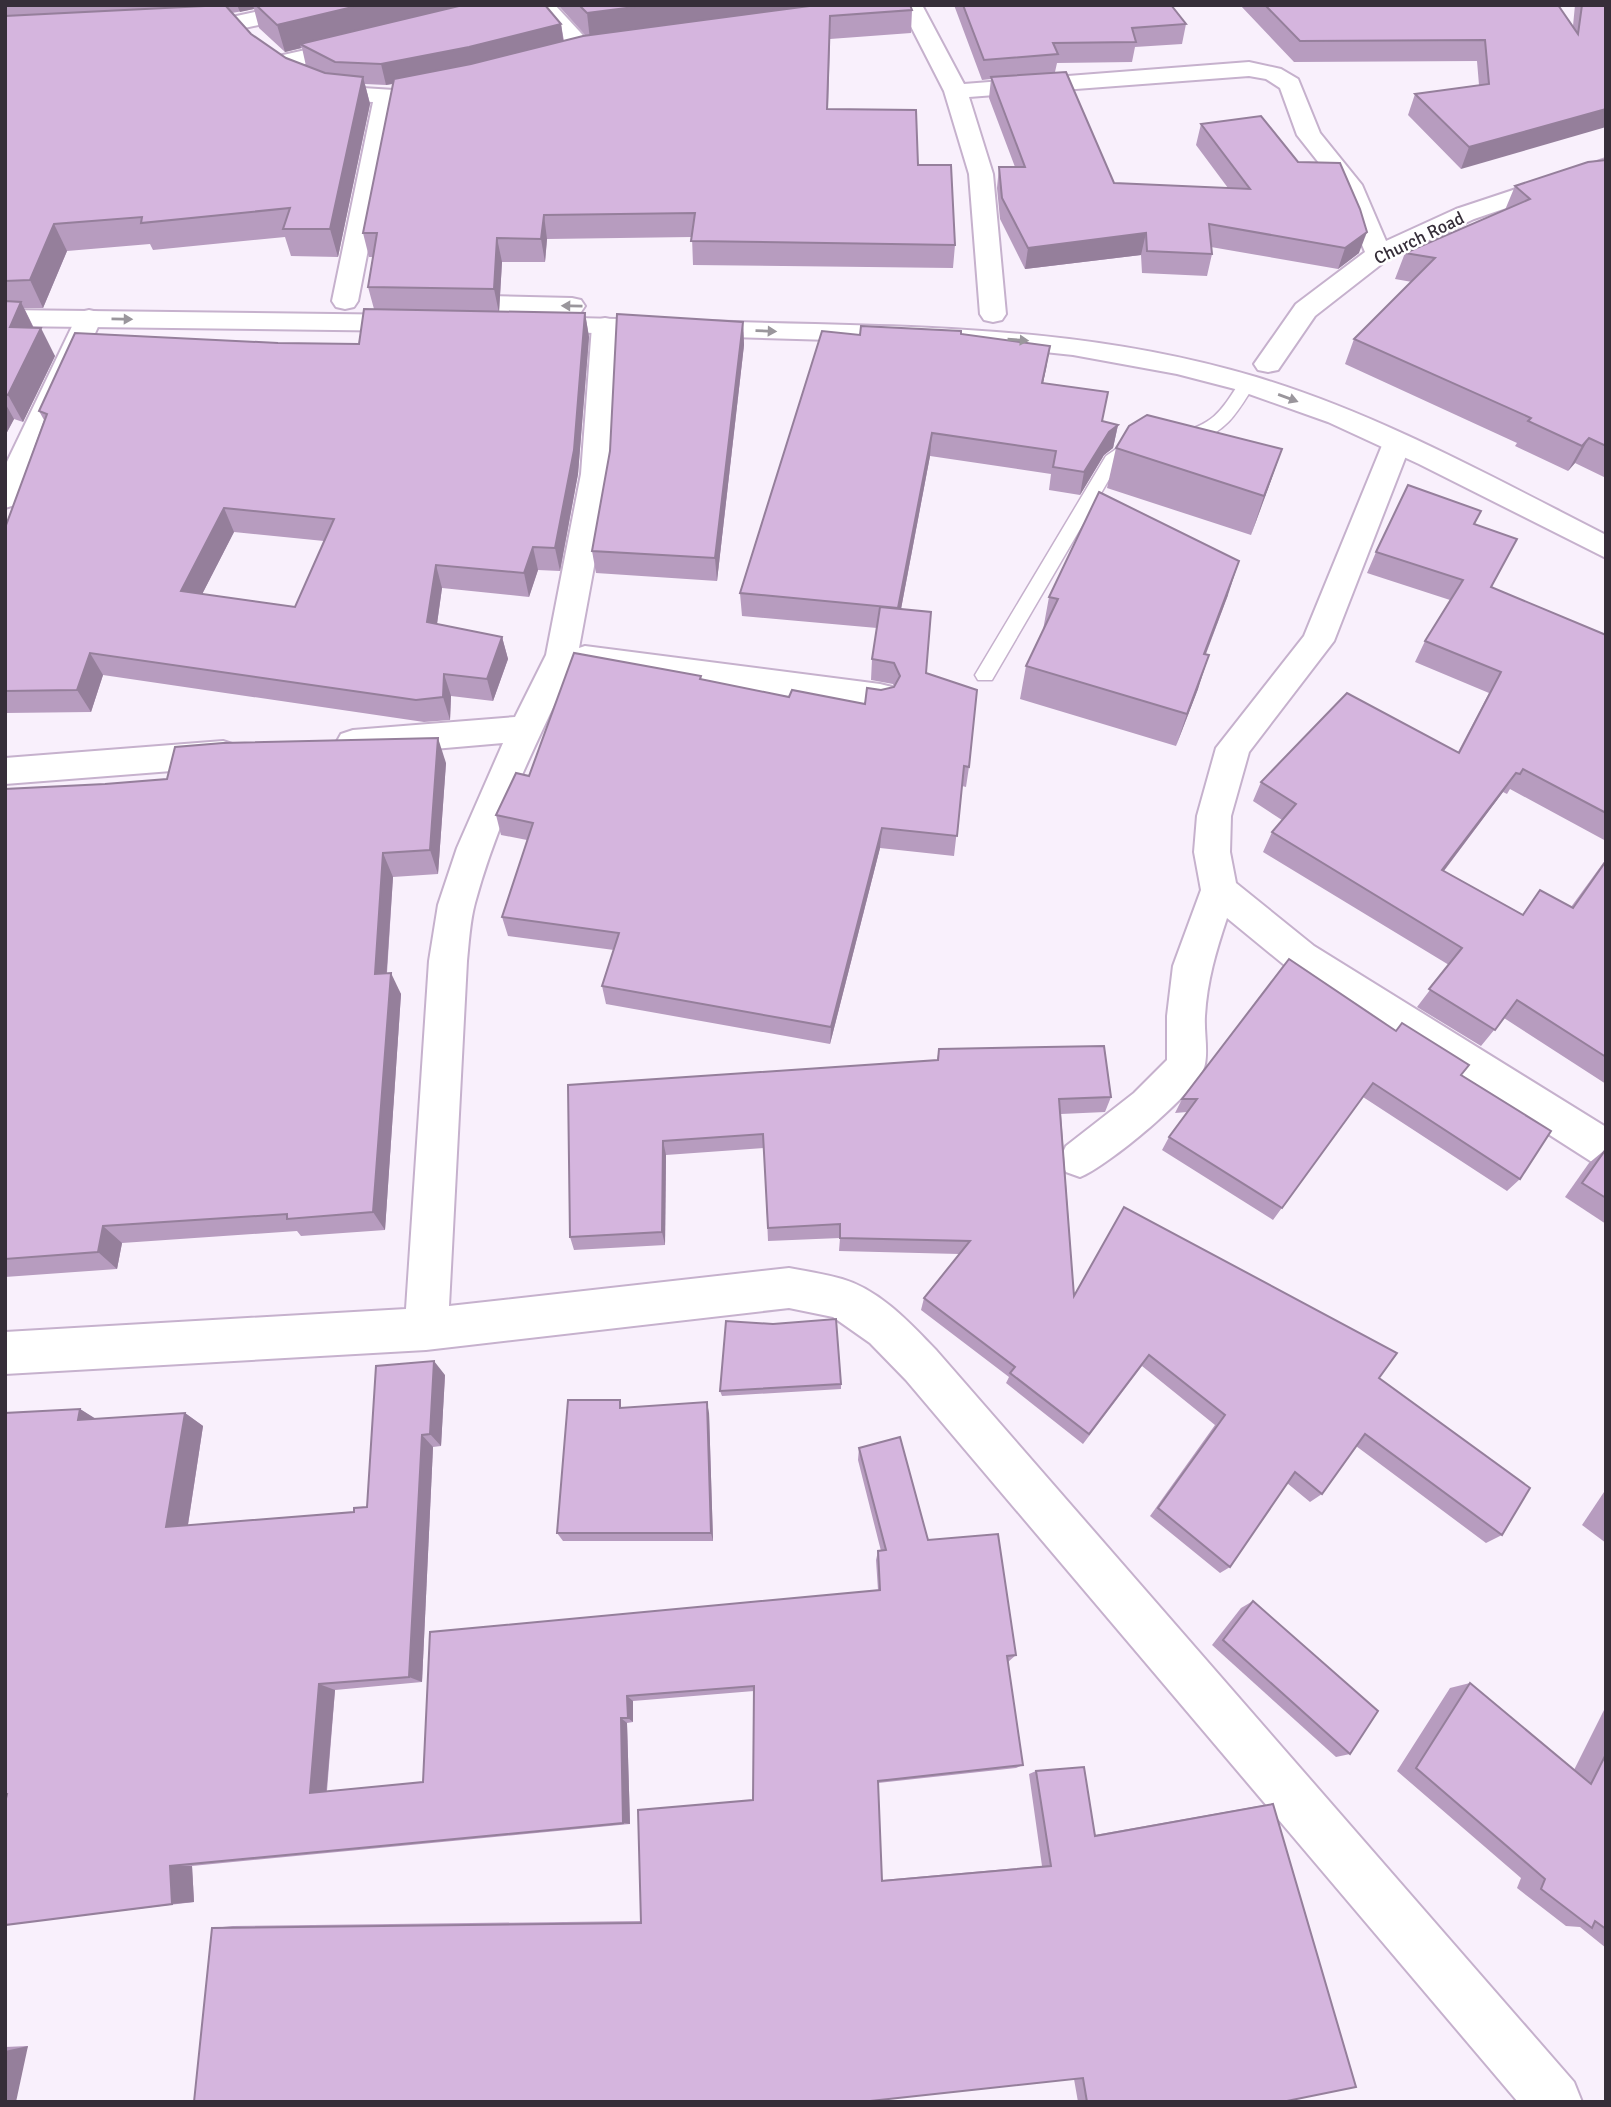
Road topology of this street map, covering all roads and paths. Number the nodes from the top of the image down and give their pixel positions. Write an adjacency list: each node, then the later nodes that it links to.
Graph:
1 (318, 5): 5 (street)
2 (543, 5): 9 (street)
3 (912, 6): 4 (street); 13 (street)
4 (885, 10)
5 (240, 22): 6 (street); 11 (street)
6 (213, 23)
7 (372, 41): 11 (street)
8 (607, 46): 9 (street)
9 (583, 50): 10 (street)
10 (560, 56)
11 (282, 62): 14 (street)
12 (411, 90): 14 (street)
13 (956, 91): 16 (street); 19 (street)
14 (386, 94): 18 (street)
15 (1606, 166): 16 (street, Church Road)
16 (1379, 254): 23 (street, Church Road)
17 (5, 294): 18 (street)
18 (345, 301): 19 (street, one-way to 18)
19 (993, 314): 23 (street)
20 (5, 318): 21 (street)
21 (89, 318): 22 (street, one-way to 22); 26 (street)
22 (605, 326): 24 (street, one-way to 24); 29 (street)
23 (1268, 364): 27 (street)
24 (1247, 384): 25 (street, one-way to 25); 30 (lane)
25 (1397, 443): 28 (street); 36 (street)
26 (5, 498)
27 (1606, 520)
28 (1606, 548)
29 (562, 655): 31 (street); 32 (street)
30 (985, 675)
31 (880, 696)
32 (526, 729): 33 (street); 39 (street)
33 (321, 746)
34 (252, 751): 35 (street)
35 (5, 771)
36 (1219, 890): 37 (street); 38 (street)
37 (1606, 1149)
38 (1080, 1159)
39 (426, 1329): 40 (street); 41 (street)
40 (5, 1353)
41 (1554, 2102)

